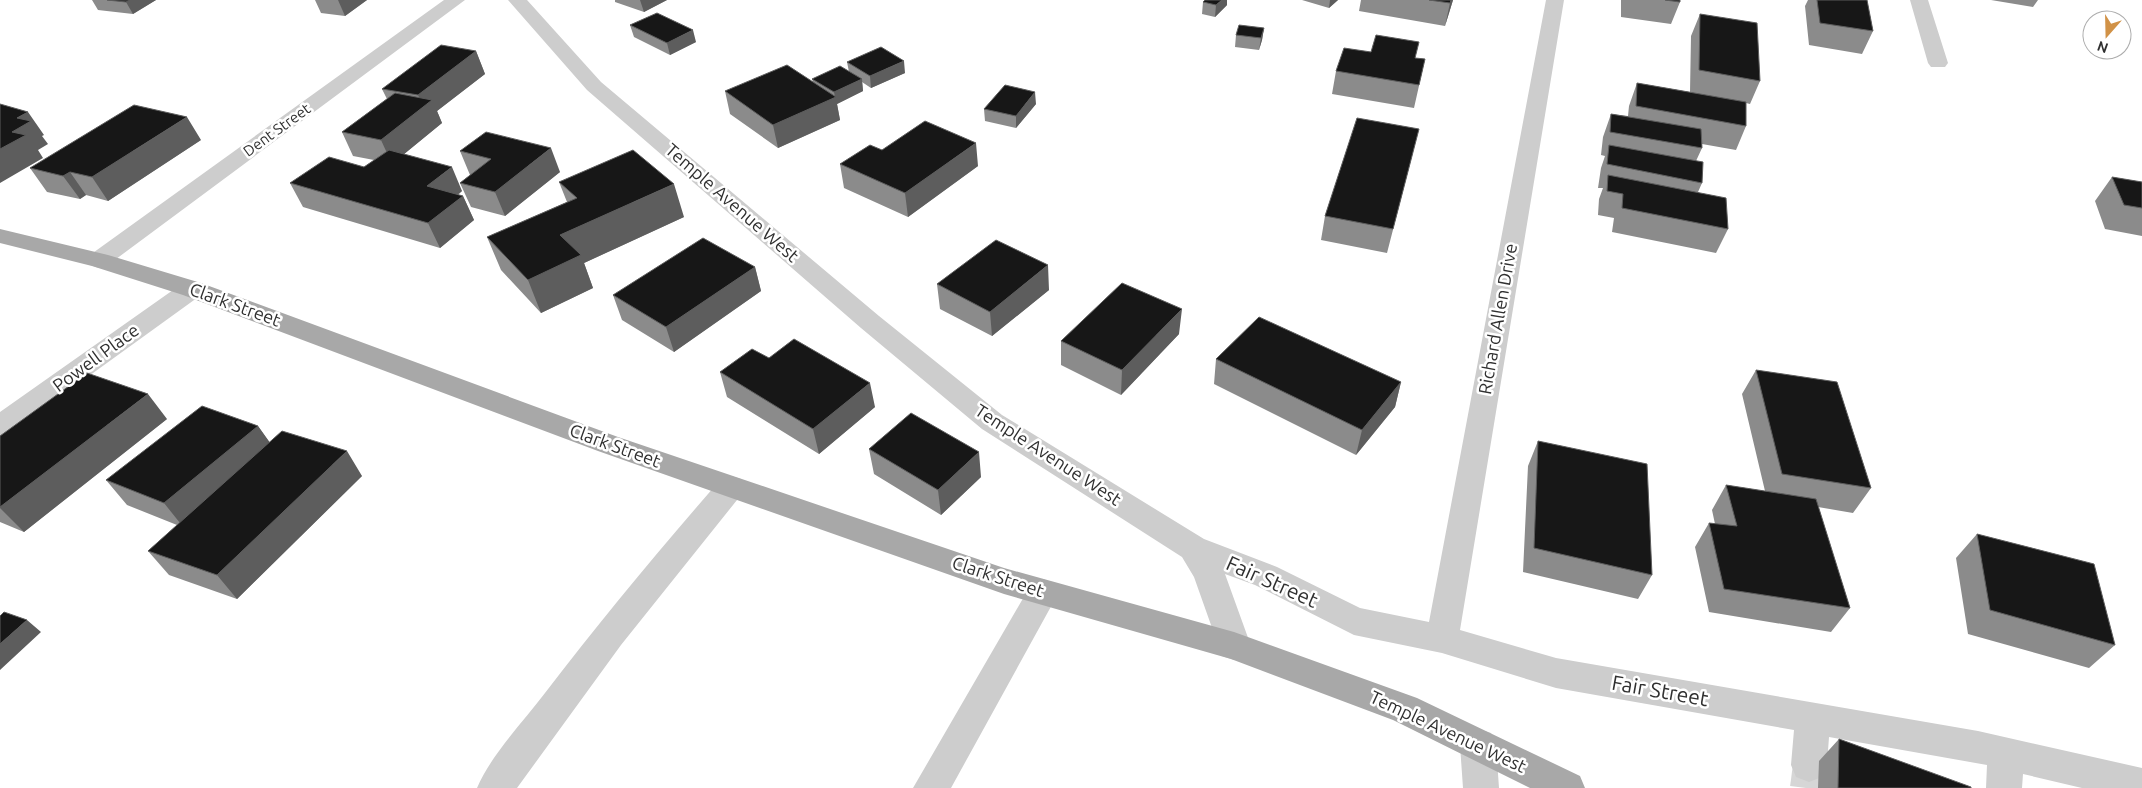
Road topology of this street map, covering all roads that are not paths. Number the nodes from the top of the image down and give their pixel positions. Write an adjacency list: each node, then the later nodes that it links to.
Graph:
1 (456, 0): 7 (street, Dent Street)
2 (517, 0): 11 (street, Temple Avenue West)
3 (1555, 0): 13 (street, Richard Allen Drive)
4 (1919, 0): 5 (street)
5 (1938, 63)
6 (0, 236): 7 (main road, Clark Street)
7 (99, 260): 8 (main road, Clark Street)
8 (192, 289): 9 (street, Powell Place); 10 (main road, Clark Street)
9 (0, 426)
10 (731, 487): 12 (main road, Clark Street); 20 (street)
11 (1193, 548): 13 (street, Fair Street); 14 (street, Temple Avenue West)
12 (1043, 592): 14 (main road, Clark Street); 21 (street)
13 (1442, 639): 15 (street, Fair Street)
14 (1234, 646): 16 (main road, Temple Avenue West)
15 (1813, 718): 17 (street, Fair Street); 18 (street)
16 (1478, 745): 22 (street); 23 (main road, Temple Avenue West)
17 (2004, 753): 19 (street, Fair Street); 24 (street)
18 (1809, 764)
19 (2142, 785)
20 (495, 788)
21 (931, 788)
22 (1481, 788)
23 (1567, 788)
24 (2004, 788)

